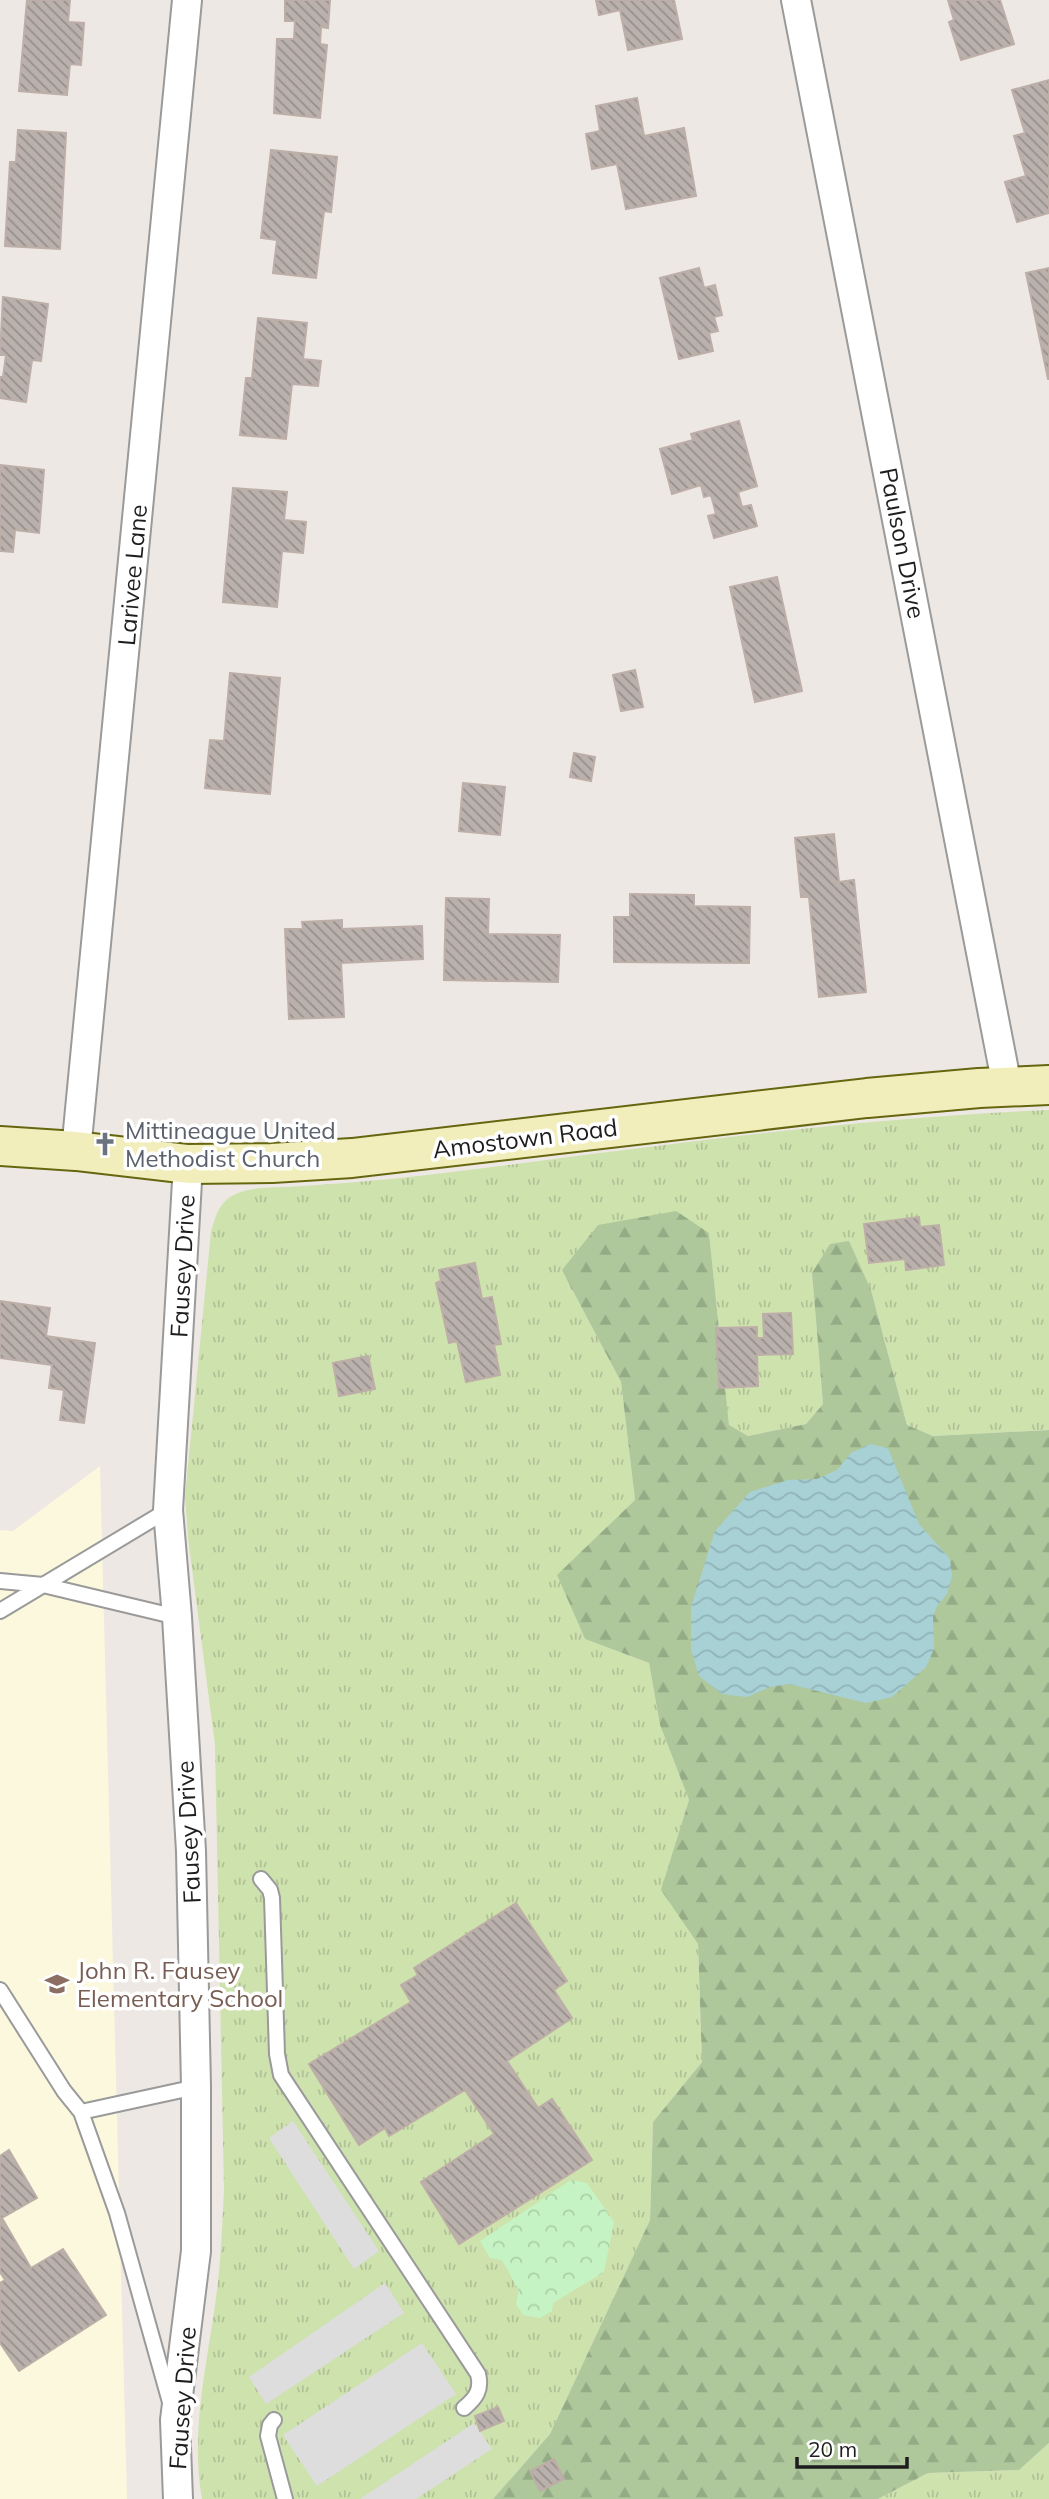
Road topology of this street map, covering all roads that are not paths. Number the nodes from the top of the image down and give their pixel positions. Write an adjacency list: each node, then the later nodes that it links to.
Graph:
1 (187, 0): 6 (street, Larivee Lane)
2 (796, 0): 4 (street, Paulson Drive)
3 (1049, 1085): 4 (street, Amostown Road)
4 (1007, 1086): 7 (street, Amostown Road)
5 (0, 1146): 6 (street, Amostown Road)
6 (76, 1151): 7 (street, Amostown Road)
7 (188, 1164): 8 (street, Fausey Drive)
8 (168, 1510): 10 (lane); 12 (street, Fausey Drive)
9 (0, 1581): 10 (lane)
10 (43, 1585): 11 (lane); 12 (lane)
11 (0, 1611)
12 (177, 1616): 15 (street, Fausey Drive)
13 (261, 1879): 17 (lane)
14 (0, 1990): 16 (lane)
15 (196, 2087): 16 (lane); 18 (street, Fausey Drive)
16 (81, 2112): 18 (lane)
17 (464, 2408)
18 (175, 2420): 20 (street, Fausey Drive)
19 (274, 2420): 21 (lane)
20 (178, 2499)
21 (285, 2499)

